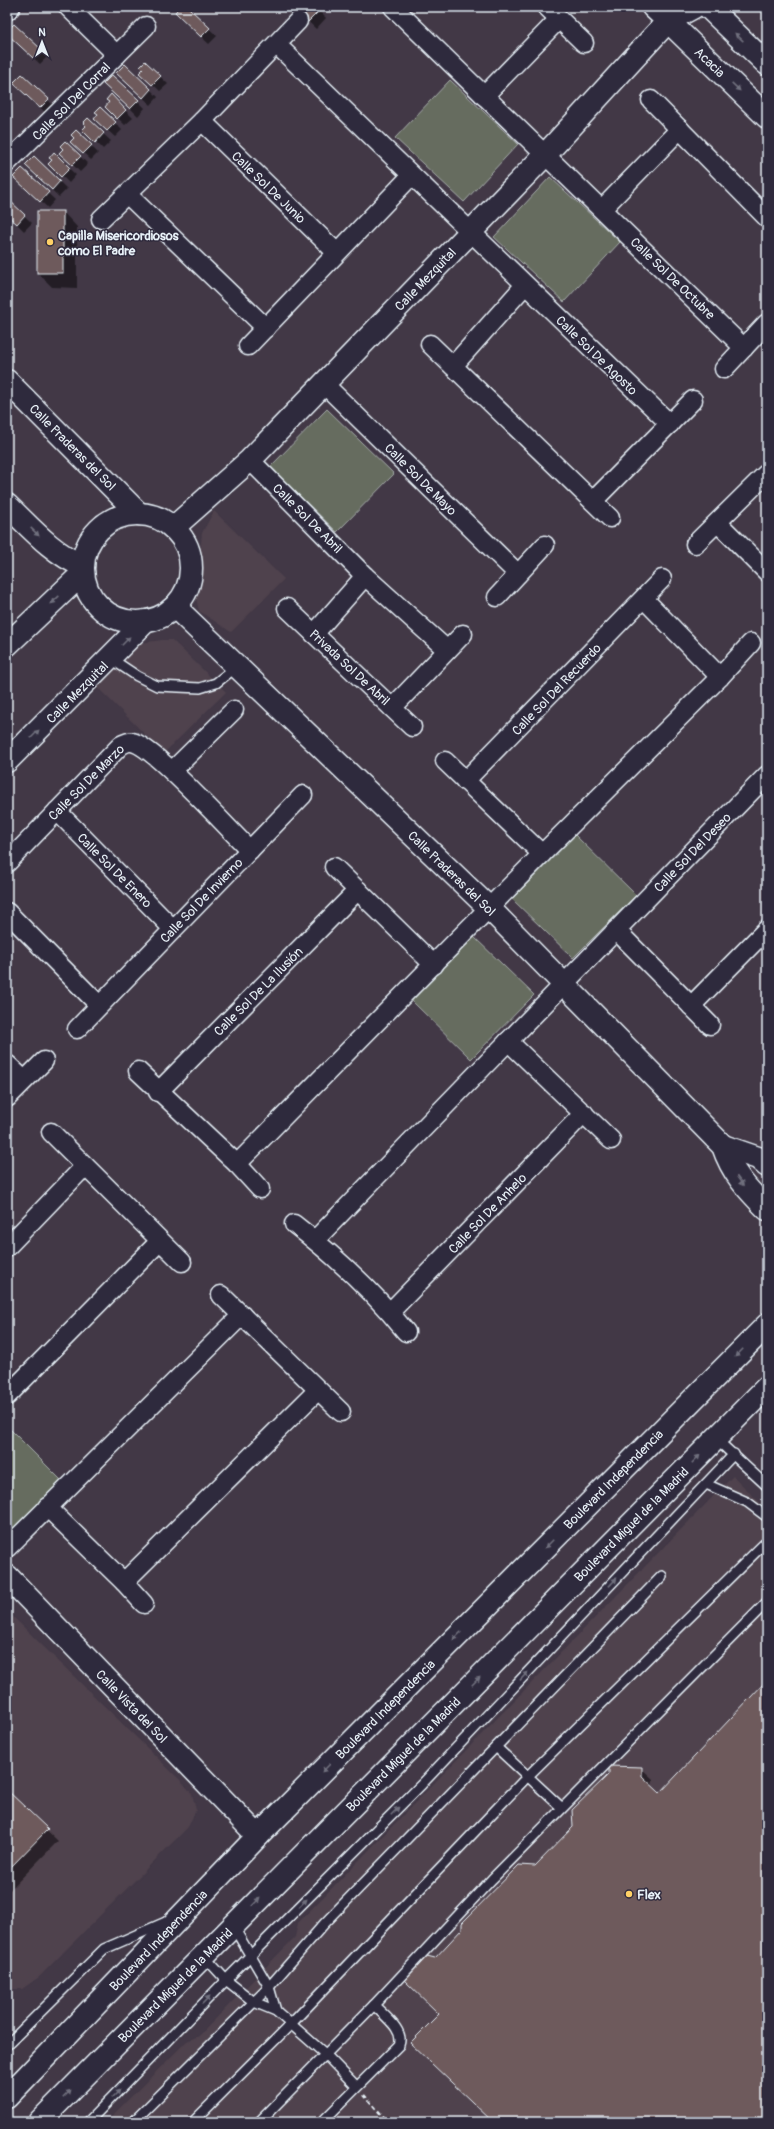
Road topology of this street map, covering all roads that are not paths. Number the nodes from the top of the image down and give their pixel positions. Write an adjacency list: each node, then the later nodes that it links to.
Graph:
1 (10, 7): 6 (street)
2 (68, 7): 13 (street, Calle Sol Del Corral)
3 (393, 7): 15 (street, Calle Sol De Octubre)
4 (694, 7): 7 (street, Calle Mezquital)
5 (708, 7): 14 (street, one-way to 5)
6 (7, 10)
7 (665, 12): 17 (street, Acacia, one-way to 17); 20 (street, Calle Mezquital)
8 (553, 13): 11 (street); 15 (street)
9 (298, 21): 12 (street)
10 (146, 26): 13 (street, Calle Sol Del Corral)
11 (584, 44)
12 (277, 45): 18 (street); 22 (street)
13 (117, 55): 21 (street, Calle Sol Del Corral)
14 (767, 64)
15 (484, 96): 20 (street, Calle Sol De Octubre)
16 (651, 100): 19 (street)
17 (767, 117)
18 (202, 121): 23 (street); 28 (street, Calle Sol De Junio)
19 (680, 129): 24 (street); 25 (street)
20 (545, 155): 24 (street, Calle Sol De Octubre); 27 (street, Calle Mezquital)
21 (7, 164)
22 (411, 176): 27 (street); 28 (street)
23 (128, 195): 26 (street); 31 (street)
24 (602, 208): 34 (street, Calle Sol De Octubre)
25 (767, 218)
26 (102, 219)
27 (471, 231): 29 (street, Calle Sol De Agosto); 38 (street, Calle Mezquital)
28 (336, 252): 31 (street)
29 (525, 285): 35 (street); 40 (street, Calle Sol De Agosto)
30 (767, 323): 34 (street)
31 (266, 328): 33 (street)
32 (430, 344): 35 (street)
33 (248, 346)
34 (744, 348): 36 (street)
35 (452, 366): 43 (street)
36 (724, 369)
37 (7, 380): 45 (street, Calle Praderas del Sol)
38 (324, 384): 41 (street, Calle Mezquital); 53 (street, Calle Sol De Mayo)
39 (693, 400): 40 (street)
40 (670, 424): 43 (street)
41 (250, 460): 48 (street, Calle Mezquital); 54 (street, Calle Sol De Abril)
42 (767, 473): 47 (street)
43 (593, 501): 46 (street)
44 (7, 504): 51 (street, one-way to 51)
45 (139, 514): 48 (street); 51 (street)
46 (610, 518)
47 (718, 522): 49 (street); 52 (street)
48 (173, 528): 58 (street)
49 (695, 544)
50 (545, 545): 53 (street)
51 (83, 570): 60 (street); 64 (street, one-way to 64)
52 (767, 572)
53 (518, 574): 56 (street)
54 (365, 576): 61 (street); 65 (street, Calle Sol De Abril)
55 (662, 579): 57 (street, Calle Sol Del Recuerdo)
56 (497, 597)
57 (644, 599): 68 (street); 76 (street, Calle Sol Del Recuerdo)
58 (175, 607): 60 (street); 67 (street, Calle Praderas del Sol)
59 (287, 608): 61 (street, Privada Sol De Abril)
60 (146, 621): 66 (street, Calle Mezquital, one-way to 60)
61 (314, 634): 69 (street, Privada Sol De Abril)
62 (463, 634): 65 (street)
63 (750, 643): 68 (street)
64 (7, 645)
65 (447, 650): 69 (street)
66 (110, 658): 67 (lane); 72 (street, Calle Mezquital, one-way to 66)
67 (236, 667): 84 (street, Calle Praderas del Sol)
68 (720, 677): 80 (street)
69 (392, 708): 71 (street, Privada Sol De Abril)
70 (234, 710): 74 (street)
71 (412, 726)
72 (7, 761)
73 (445, 761): 76 (street)
74 (172, 771): 78 (street, Calle Sol De Marzo); 79 (street, Calle Sol De Marzo)
75 (767, 775): 88 (street, Calle Sol Del Deseo)
76 (466, 781): 80 (street)
77 (303, 796): 79 (street, Calle Sol De Invierno)
78 (57, 811): 81 (street, Calle Sol De Marzo); 86 (street, Calle Sol De Enero)
79 (250, 850): 86 (street, Calle Sol De Invierno)
80 (542, 854): 84 (street)
81 (7, 863)
82 (334, 867): 83 (street)
83 (358, 890): 89 (street); 100 (street, Calle Sol De La Ilusión)
84 (490, 909): 89 (street); 90 (street, Calle Praderas del Sol)
85 (7, 912): 91 (street)
86 (173, 929): 91 (street, Calle Sol De Invierno)
87 (767, 929): 92 (street)
88 (616, 930): 90 (street, Calle Sol Del Deseo); 92 (street)
89 (434, 965): 106 (street)
90 (563, 985): 95 (street); 105 (street, Calle Praderas del Sol)
91 (99, 1005): 94 (street, Calle Sol De Invierno)
92 (691, 1006): 93 (street)
93 (710, 1025)
94 (77, 1029)
95 (508, 1041): 102 (street); 112 (street)
96 (44, 1061): 99 (street)
97 (7, 1064): 99 (street)
98 (138, 1071): 100 (street)
99 (24, 1080): 101 (street)
100 (158, 1092): 106 (street)
101 (7, 1098)
102 (584, 1113): 104 (street); 117 (street, Calle Sol De Anhelo)
103 (51, 1132): 107 (street)
104 (611, 1140)
105 (723, 1146): 108 (street); 110 (street, one-way to 110)
106 (237, 1164): 109 (street)
107 (86, 1166): 113 (street); 114 (street)
108 (767, 1166)
109 (260, 1189)
110 (767, 1209)
111 (294, 1224): 112 (street)
112 (315, 1240): 117 (street)
113 (160, 1241): 115 (street); 123 (street)
114 (7, 1247)
115 (182, 1262)
116 (221, 1295): 118 (street)
117 (390, 1312): 120 (street)
118 (242, 1315): 122 (street); 129 (street)
119 (767, 1325): 141 (street, Boulevard Independencia, one-way to 141)
120 (406, 1332)
121 (767, 1387): 125 (street, Boulevard Miguel de la Madrid)
122 (318, 1390): 124 (street); 135 (street)
123 (7, 1396)
124 (341, 1412)
125 (716, 1439): 126 (lane); 143 (street, Boulevard Miguel de la Madrid, one-way to 125)
126 (734, 1454): 127 (lane); 128 (lane)
127 (706, 1484): 130 (lane); 144 (lane, one-way to 127)
128 (767, 1486)
129 (48, 1507): 132 (street); 135 (street)
130 (767, 1517)
131 (767, 1541): 139 (lane)
132 (7, 1548)
133 (7, 1576): 141 (street, Calle Vista del Sol)
134 (662, 1576): 138 (lane)
135 (124, 1582): 137 (street)
136 (767, 1602): 140 (lane)
137 (144, 1604)
138 (496, 1747): 139 (lane); 147 (lane)
139 (527, 1777): 140 (lane); 151 (lane)
140 (562, 1808): 149 (lane)
141 (258, 1836): 142 (street, Boulevard Independencia)
142 (180, 1916): 152 (lane); 155 (street, Boulevard Independencia)
143 (233, 1926): 144 (lane); 145 (street, Boulevard Miguel de la Madrid)
144 (251, 1955): 146 (lane); 147 (lane)
145 (204, 1956): 146 (lane); 156 (street, Boulevard Miguel de la Madrid, one-way to 145)
146 (226, 1980): 148 (lane); 157 (lane, one-way to 146)
147 (269, 1987): 148 (lane); 150 (lane)
148 (254, 2002): 150 (lane); 158 (lane)
149 (374, 2005): 153 (lane); 154 (lane)
150 (276, 2011): 151 (lane)
151 (290, 2025): 153 (lane); 159 (lane)
152 (7, 2045)
153 (325, 2054): 154 (lane); 160 (lane)
154 (356, 2086): 161 (lane)
155 (7, 2097)
156 (39, 2122)
157 (88, 2122)
158 (133, 2122)
159 (193, 2122)
160 (259, 2122)
161 (322, 2122)

